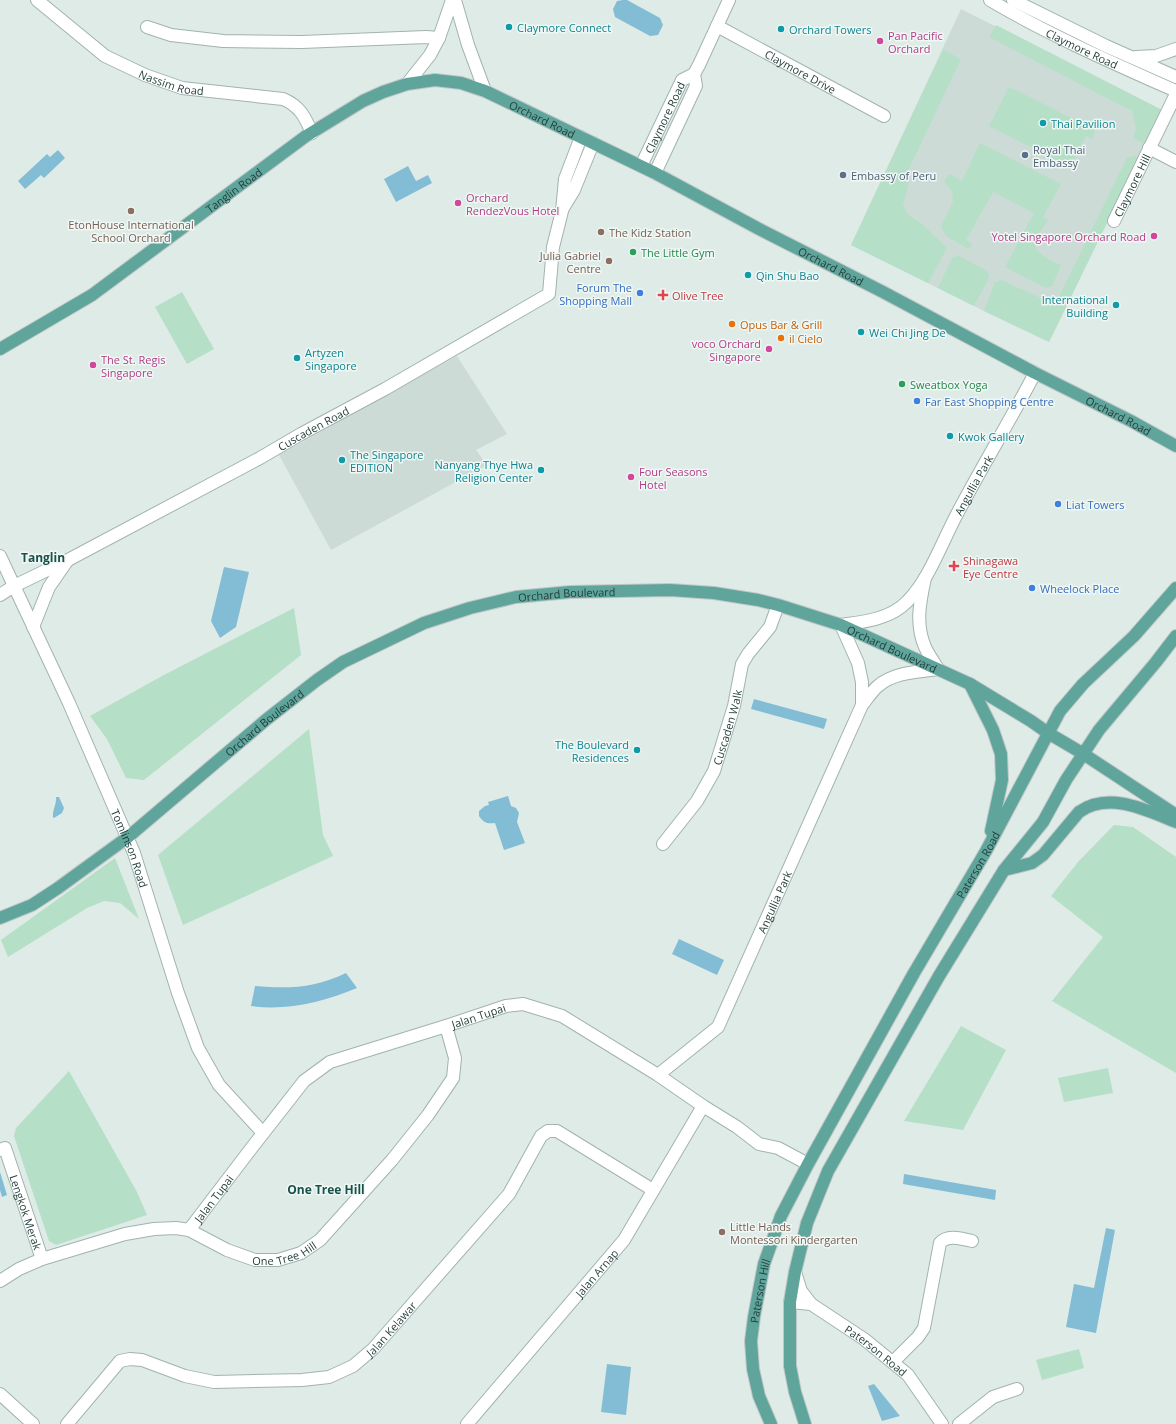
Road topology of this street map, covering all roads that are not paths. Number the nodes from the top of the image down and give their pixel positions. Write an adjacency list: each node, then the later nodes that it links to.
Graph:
1 (37, 0): 17 (street, Nassim Road)
2 (454, 0): 8 (street); 14 (street)
3 (729, 0): 6 (street, Claymore Road)
4 (990, 0): 15 (street, Claymore Road)
5 (1013, 0): 10 (street, Claymore Road)
6 (717, 26): 11 (street, Claymore Road); 16 (street, Claymore Drive)
7 (148, 27): 8 (street)
8 (439, 38): 13 (street)
9 (1176, 49): 10 (street)
10 (1133, 57): 12 (street, Claymore Road)
11 (694, 74): 22 (street, Claymore Road); 23 (street, Claymore Road)
12 (1176, 78)
13 (407, 84): 14 (main road, Tanglin Road); 17 (main road, Tanglin Road)
14 (484, 91): 18 (main road, Orchard Road)
15 (1176, 92): 20 (street, Claymore Hill)
16 (884, 116)
17 (312, 133): 26 (main road, Tanglin Road)
18 (581, 137): 19 (main road, Orchard Road); 24 (street, Cuscaden Road)
19 (593, 143): 22 (main road, Orchard Road); 24 (street, Cuscaden Road)
20 (1149, 148): 21 (street, Claymore Hill); 25 (street, Claymore Hill)
21 (1176, 162)
22 (641, 166): 23 (main road, Orchard Road)
23 (655, 173): 27 (main road, Orchard Road)
24 (562, 211): 30 (street, Cuscaden Road)
25 (1114, 221)
26 (0, 349)
27 (1035, 373): 28 (main road, Orchard Road); 31 (street, Angullia Park)
28 (1176, 446)
29 (0, 556): 32 (street, Tomlinson Road)
30 (68, 560): 32 (street, Cuscaden Road); 37 (street)
31 (925, 578): 36 (street, Angullia Park); 39 (street, Angullia Park)
32 (14, 586): 34 (street, Cuscaden Road); 37 (street, Tomlinson Road)
33 (1176, 588): 42 (main road, Paterson Road)
34 (0, 596)
35 (778, 605): 36 (main road, Orchard Boulevard); 46 (main road, Orchard Boulevard); 47 (street, Cuscaden Walk)
36 (840, 625): 39 (main road, Orchard Boulevard); 41 (street, Angullia Park)
37 (33, 627): 46 (street, Tomlinson Road)
38 (1176, 636): 43 (main road)
39 (938, 669): 40 (main road, Orchard Boulevard); 41 (street, Angullia Park)
40 (970, 684): 42 (main road, Orchard Boulevard); 48 (main road)
41 (862, 705): 52 (street, Angullia Park)
42 (1048, 733): 43 (main road, Orchard Boulevard); 48 (main road, Paterson Road)
43 (1082, 753): 44 (main road, Orchard Boulevard); 49 (main road)
44 (1176, 815)
45 (1176, 822): 49 (main road)
46 (128, 837): 50 (main road, Orchard Boulevard); 54 (street, Tomlinson Road)
47 (663, 844)
48 (986, 851): 56 (main road, Paterson Road)
49 (1004, 870): 61 (main road)
50 (0, 918)
51 (446, 1026): 52 (street, Jalan Tupai); 54 (street, Jalan Tupai); 58 (street, One Tree Hill)
52 (658, 1075): 53 (street, Jalan Tupai)
53 (703, 1106): 56 (street, Jalan Tupai); 57 (street, Jalan Arnap)
54 (263, 1133): 58 (street, Jalan Tupai)
55 (0, 1150): 60 (street, Lengkok Merak)
56 (808, 1164): 71 (main road, Paterson Hill)
57 (653, 1190): 69 (street, Jalan Kelawar); 70 (street, Jalan Arnap)
58 (189, 1230): 60 (street, One Tree Hill)
59 (972, 1241): 65 (street)
60 (42, 1259): 62 (street, One Tree Hill)
61 (795, 1272): 63 (main road); 64 (street)
62 (0, 1281)
63 (790, 1302): 64 (street, Paterson Road); 72 (main road)
64 (811, 1304): 65 (street, Paterson Road)
65 (893, 1362): 73 (street, Paterson Road)
66 (1018, 1389): 74 (street)
67 (0, 1394): 68 (street)
68 (33, 1424)
69 (67, 1424)
70 (467, 1424)
71 (771, 1424)
72 (805, 1424)
73 (942, 1424)
74 (959, 1424)

